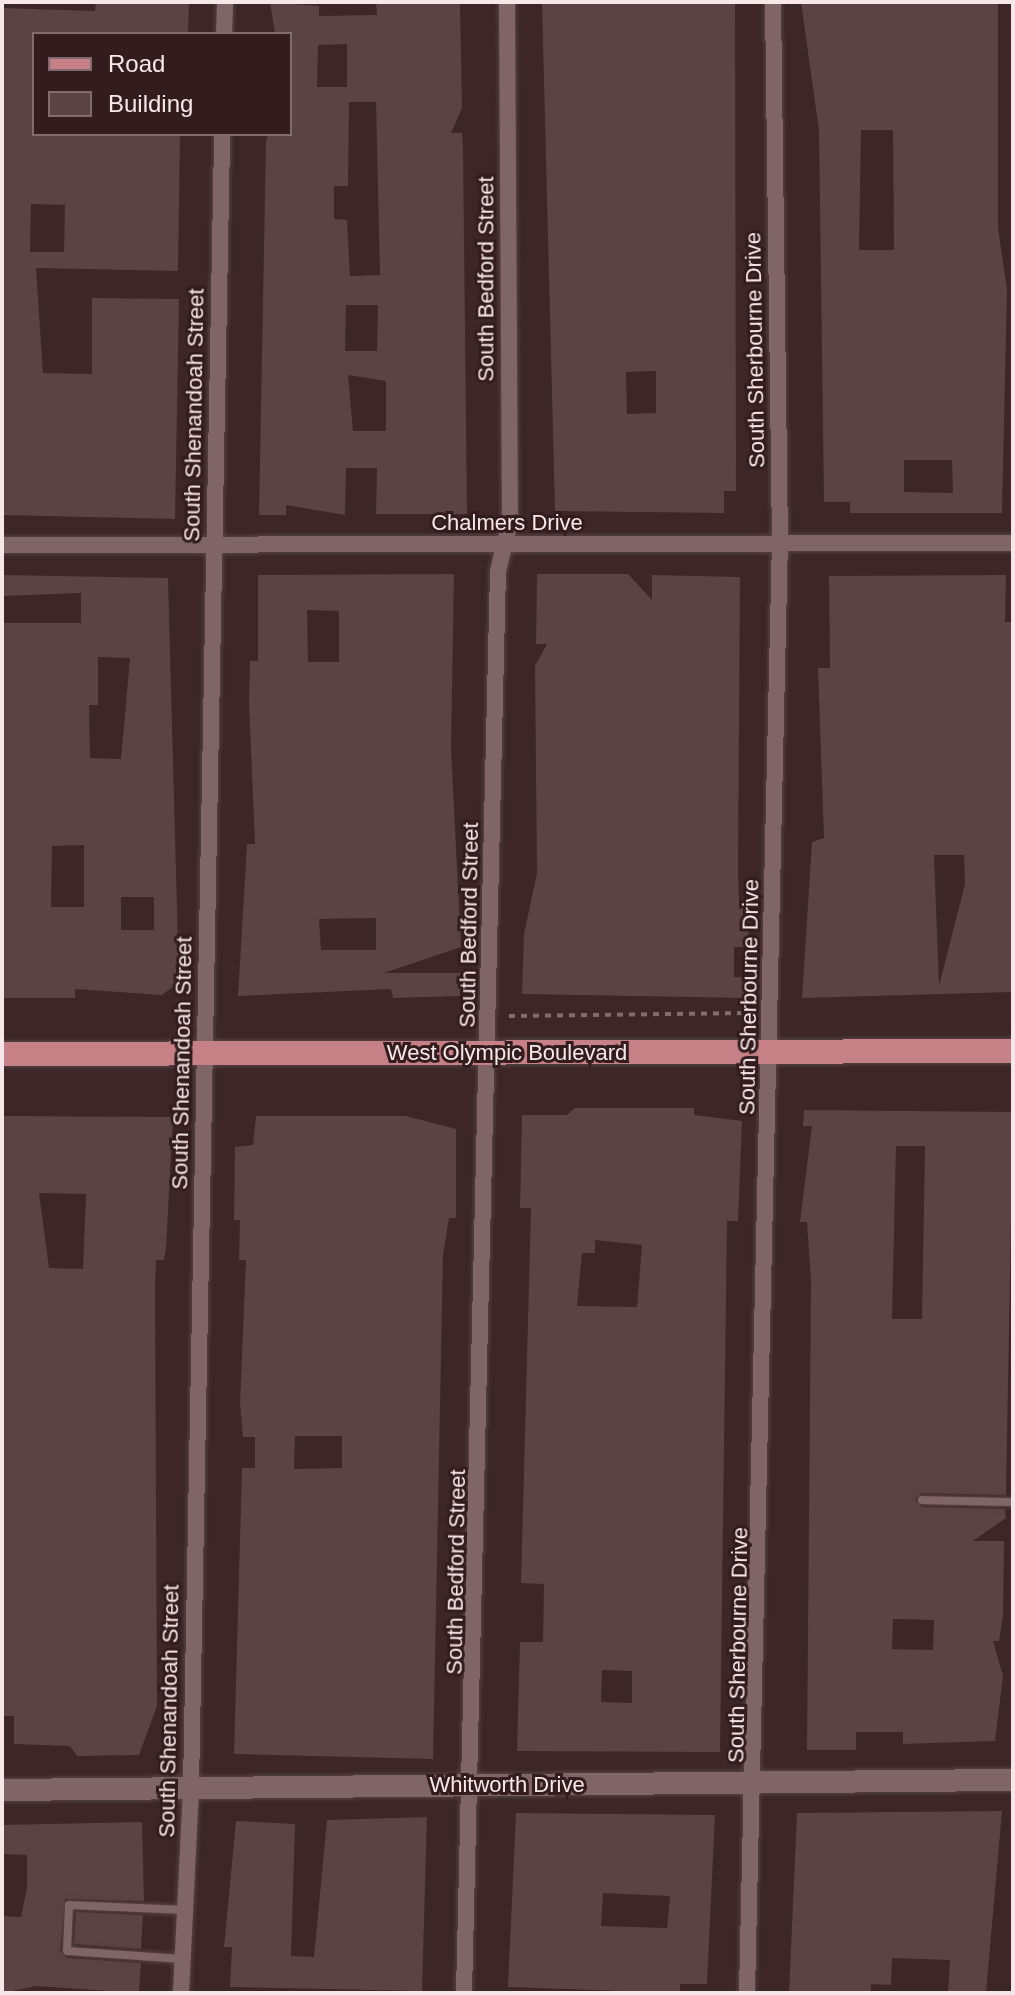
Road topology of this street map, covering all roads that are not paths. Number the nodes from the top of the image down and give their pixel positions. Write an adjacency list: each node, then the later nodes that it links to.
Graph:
1 (225, 2): 4 (street)
2 (507, 2): 10 (street, South Bedford Street)
3 (773, 2): 7 (street, South Sherbourne Drive)
4 (224, 32)
5 (222, 136): 9 (street, South Shenandoah Street)
6 (1013, 543): 7 (street, Chalmers Drive)
7 (780, 544): 10 (street, Chalmers Drive); 13 (street, South Sherbourne Drive)
8 (2, 545): 9 (street, Chalmers Drive)
9 (213, 545): 10 (street, Chalmers Drive); 15 (street, South Shenandoah Street)
10 (505, 545): 12 (street, South Bedford Street)
11 (1013, 1051): 13 (main road, West Olympic Boulevard)
12 (488, 1052): 13 (main road, West Olympic Boulevard); 15 (main road, West Olympic Boulevard); 21 (street, South Bedford Street)
13 (770, 1052): 19 (street, South Sherbourne Drive)
14 (2, 1054): 15 (main road, West Olympic Boulevard)
15 (204, 1054): 20 (street, South Shenandoah Street)
16 (922, 1500): 17 (lane)
17 (1013, 1502)
18 (1013, 1780): 19 (street, Whitworth Drive)
19 (757, 1783): 21 (street, Whitworth Drive); 27 (street, South Sherbourne Drive)
20 (191, 1786): 21 (street, Whitworth Drive); 22 (street, Whitworth Drive); 23 (street, South Shenandoah Street)
21 (474, 1786): 26 (street, South Bedford Street)
22 (2, 1790)
23 (185, 1910): 24 (street, South Shenandoah Street); 24 (lane)
24 (183, 1959): 25 (street, South Shenandoah Street)
25 (181, 1993)
26 (464, 1993)
27 (747, 1993)

